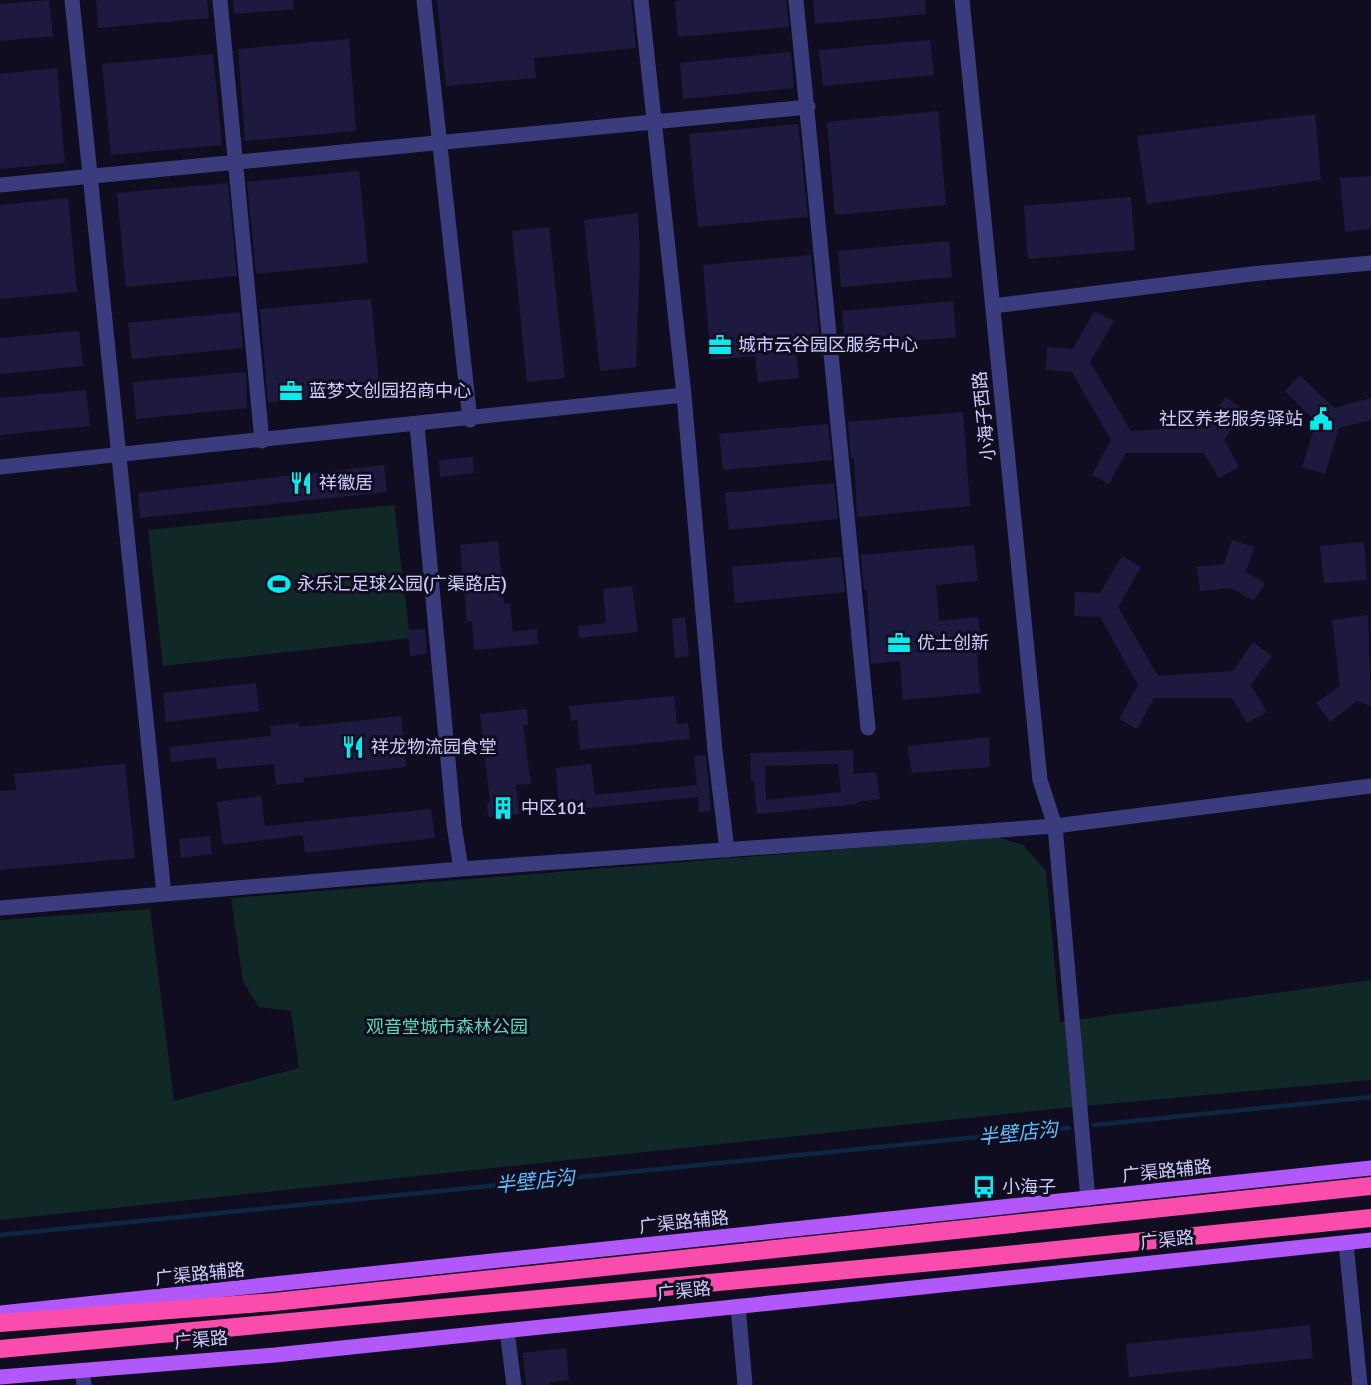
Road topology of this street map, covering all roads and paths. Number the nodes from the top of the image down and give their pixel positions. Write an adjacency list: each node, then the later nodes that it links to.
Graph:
1 (72, 0): 11 (street)
2 (220, 0): 10 (street)
3 (424, 0): 9 (street)
4 (641, 0): 8 (street)
5 (796, 0): 7 (street)
6 (962, 0): 14 (street, 小海子西路)
7 (808, 106): 8 (street); 21 (street)
8 (652, 122): 9 (street); 15 (street)
9 (440, 143): 10 (street); 16 (street)
10 (234, 161): 11 (street); 18 (street)
11 (90, 176): 12 (street); 19 (street)
12 (0, 185)
13 (1371, 263): 14 (street)
14 (993, 306): 23 (street, 小海子西路)
15 (684, 395): 16 (street); 24 (street)
16 (470, 420): 17 (street)
17 (417, 425): 18 (street); 25 (street)
18 (262, 441): 19 (street)
19 (119, 455): 20 (street); 26 (street)
20 (0, 466)
21 (868, 728)
22 (1371, 786): 23 (street)
23 (1054, 826): 24 (street); 30 (street, 小海子西路)
24 (727, 850): 25 (street)
25 (461, 869): 26 (street)
26 (164, 894): 27 (street)
27 (0, 908)
28 (1371, 1168): 30 (main road, 广渠路辅路)
29 (1371, 1186): 36 (highway, 广渠路)
30 (1088, 1199): 35 (main road, 广渠路辅路)
31 (1371, 1218): 38 (highway, 广渠路)
32 (1371, 1240): 33 (main road, 广渠路)
33 (1346, 1243): 34 (main road, 广渠路); 43 (street)
34 (738, 1306): 37 (main road, 广渠路); 42 (street)
35 (0, 1313)
36 (0, 1323)
37 (507, 1331): 40 (main road, 广渠路); 41 (street)
38 (0, 1349)
39 (0, 1377): 40 (main road, 广渠路)
40 (83, 1378)
41 (514, 1385)
42 (745, 1385)
43 (1360, 1385)

